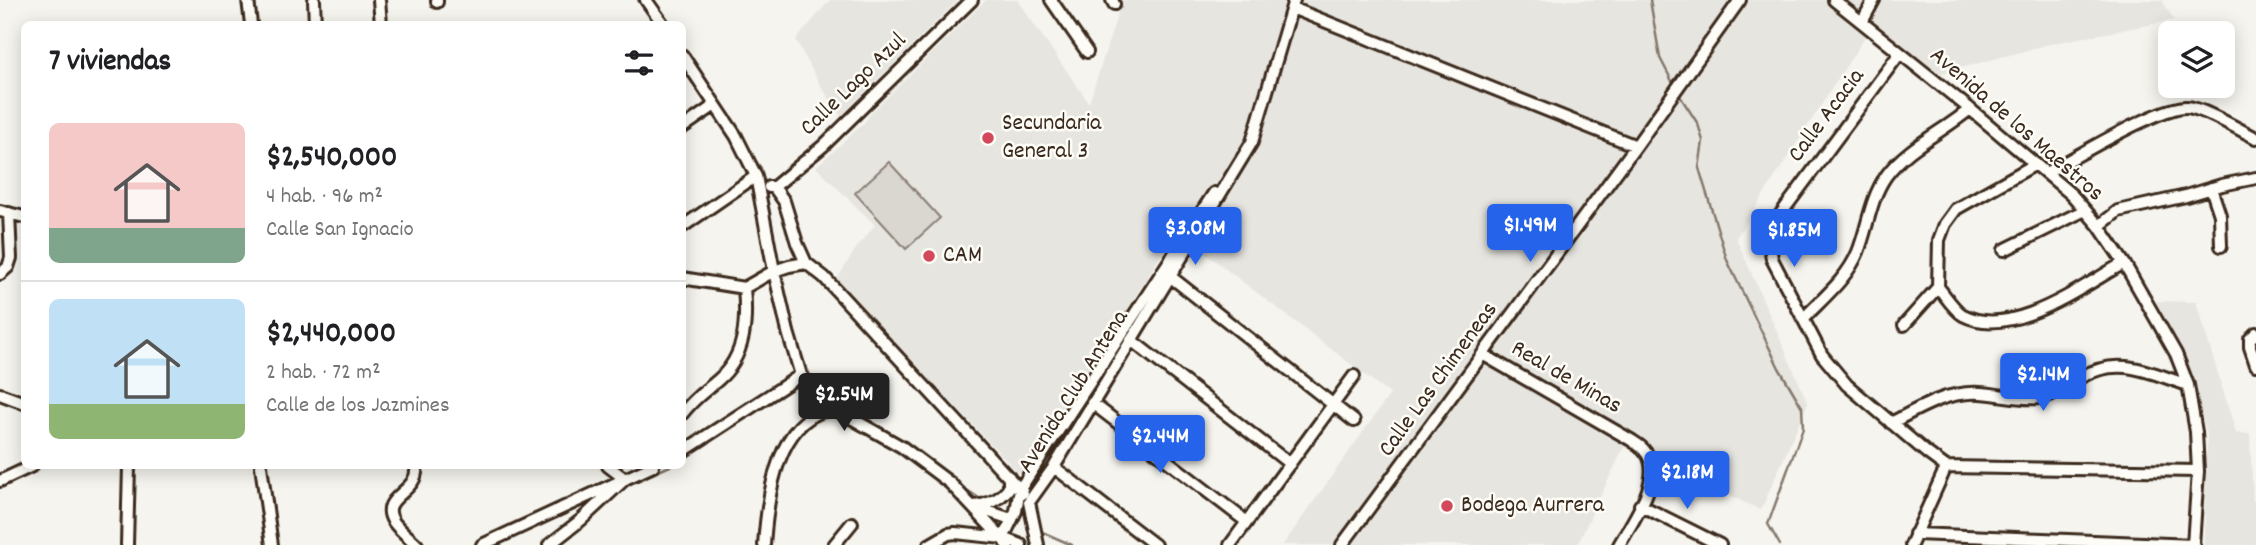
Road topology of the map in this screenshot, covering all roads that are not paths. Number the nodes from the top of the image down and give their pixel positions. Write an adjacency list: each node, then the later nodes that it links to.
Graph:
1 (248, 0): 11 (street)
2 (314, 0): 12 (street)
3 (379, 0): 13 (street)
4 (646, 0): 14 (street)
5 (972, 0): 28 (street, Calle Lago Azul)
6 (1740, 0): 23 (street, Calle Las Chimeneas)
7 (1834, 0): 15 (street, Avenida de los Maestros)
8 (1874, 0): 15 (street)
9 (1057, 2): 16 (street)
10 (1291, 3): 23 (street); 42 (street, Avenida Club Antena); 77 (street, Avenida Club Antena)
11 (251, 21)
12 (315, 21)
13 (382, 21)
14 (661, 21)
15 (1862, 22): 17 (street, Avenida de los Maestros)
16 (1087, 52)
17 (1900, 53): 20 (street, Avenida de los Maestros); 46 (street, Calle Acacia)
18 (686, 61): 19 (street)
19 (715, 105): 21 (street); 26 (street)
20 (1970, 109): 24 (street, Avenida de los Maestros); 46 (street)
21 (686, 125)
22 (2256, 138): 25 (street)
23 (1636, 146): 50 (street, Calle Las Chimeneas)
24 (2034, 164): 25 (street, Avenida de los Maestros); 44 (street)
25 (2046, 173): 31 (street, Avenida de los Maestros)
26 (756, 176): 29 (street); 34 (street)
27 (2256, 178): 30 (street)
28 (774, 187): 29 (street); 38 (street)
29 (759, 188): 40 (street)
30 (2211, 188): 35 (street); 36 (street)
31 (2085, 210): 35 (street, Avenida de los Maestros); 37 (street)
32 (4, 212): 33 (street); 41 (street)
33 (21, 216)
34 (686, 225)
35 (2099, 226): 39 (street, Avenida de los Maestros)
36 (2221, 246)
37 (2004, 250)
38 (806, 263): 40 (street); 74 (street)
39 (2124, 263): 44 (street); 54 (street, Avenida de los Maestros)
40 (774, 271): 45 (street); 52 (street)
41 (0, 274)
42 (1171, 277): 49 (street, Avenida Club Antena); 58 (street)
43 (686, 279): 45 (street)
44 (1938, 287): 47 (street)
45 (744, 288): 59 (street)
46 (1803, 319): 62 (street, Calle Acacia)
47 (1904, 325)
48 (2256, 334): 51 (street)
49 (1132, 340): 57 (street, Avenida Club Antena); 64 (street)
50 (1483, 355): 80 (street, Real de Minas); 98 (street, Calle Las Chimeneas)
51 (2256, 365)
52 (801, 375): 60 (street); 63 (street)
53 (1354, 376): 58 (street)
54 (2188, 385): 62 (street); 73 (street, Avenida de los Maestros)
55 (0, 394): 56 (street)
56 (21, 401)
57 (1092, 403): 65 (street, Avenida Club Antena); 82 (street)
58 (1333, 405): 61 (street); 64 (street)
59 (686, 409)
60 (834, 409): 79 (street); 91 (street)
61 (1354, 421)
62 (1891, 423): 66 (street, Calle Acacia)
63 (686, 449)
64 (1290, 464): 82 (street)
65 (1054, 467): 78 (street, Avenida Club Antena); 96 (street)
66 (1946, 467): 73 (street); 84 (street)
67 (24, 469): 76 (street)
68 (129, 469): 86 (street)
69 (261, 469): 87 (street)
70 (417, 469): 88 (street)
71 (612, 469): 75 (street)
72 (640, 469): 75 (street)
73 (2198, 471): 101 (street, Avenida de los Maestros)
74 (1009, 477): 77 (street); 79 (street)
75 (625, 479): 89 (street); 90 (street)
76 (0, 481)
77 (1020, 489): 78 (street); 81 (street, Avenida Club Antena)
78 (1029, 502): 81 (street); 95 (street, Avenida Club Antena)
79 (978, 505): 81 (street); 85 (street)
80 (1640, 505): 99 (street, Real de Minas); 100 (street)
81 (1013, 515): 85 (street, Avenida Club Antena)
82 (1247, 522): 97 (street)
83 (852, 523): 92 (street)
84 (1913, 540): 101 (street)
85 (1005, 542): 93 (street); 94 (street)
86 (127, 545)
87 (272, 545)
88 (416, 545)
89 (482, 545)
90 (549, 545)
91 (764, 545)
92 (834, 545)
93 (929, 545)
94 (1020, 545)
95 (1038, 545)
96 (1155, 545)
97 (1230, 545)
98 (1342, 545)
99 (1619, 545)
100 (1720, 545)
101 (2193, 545)

